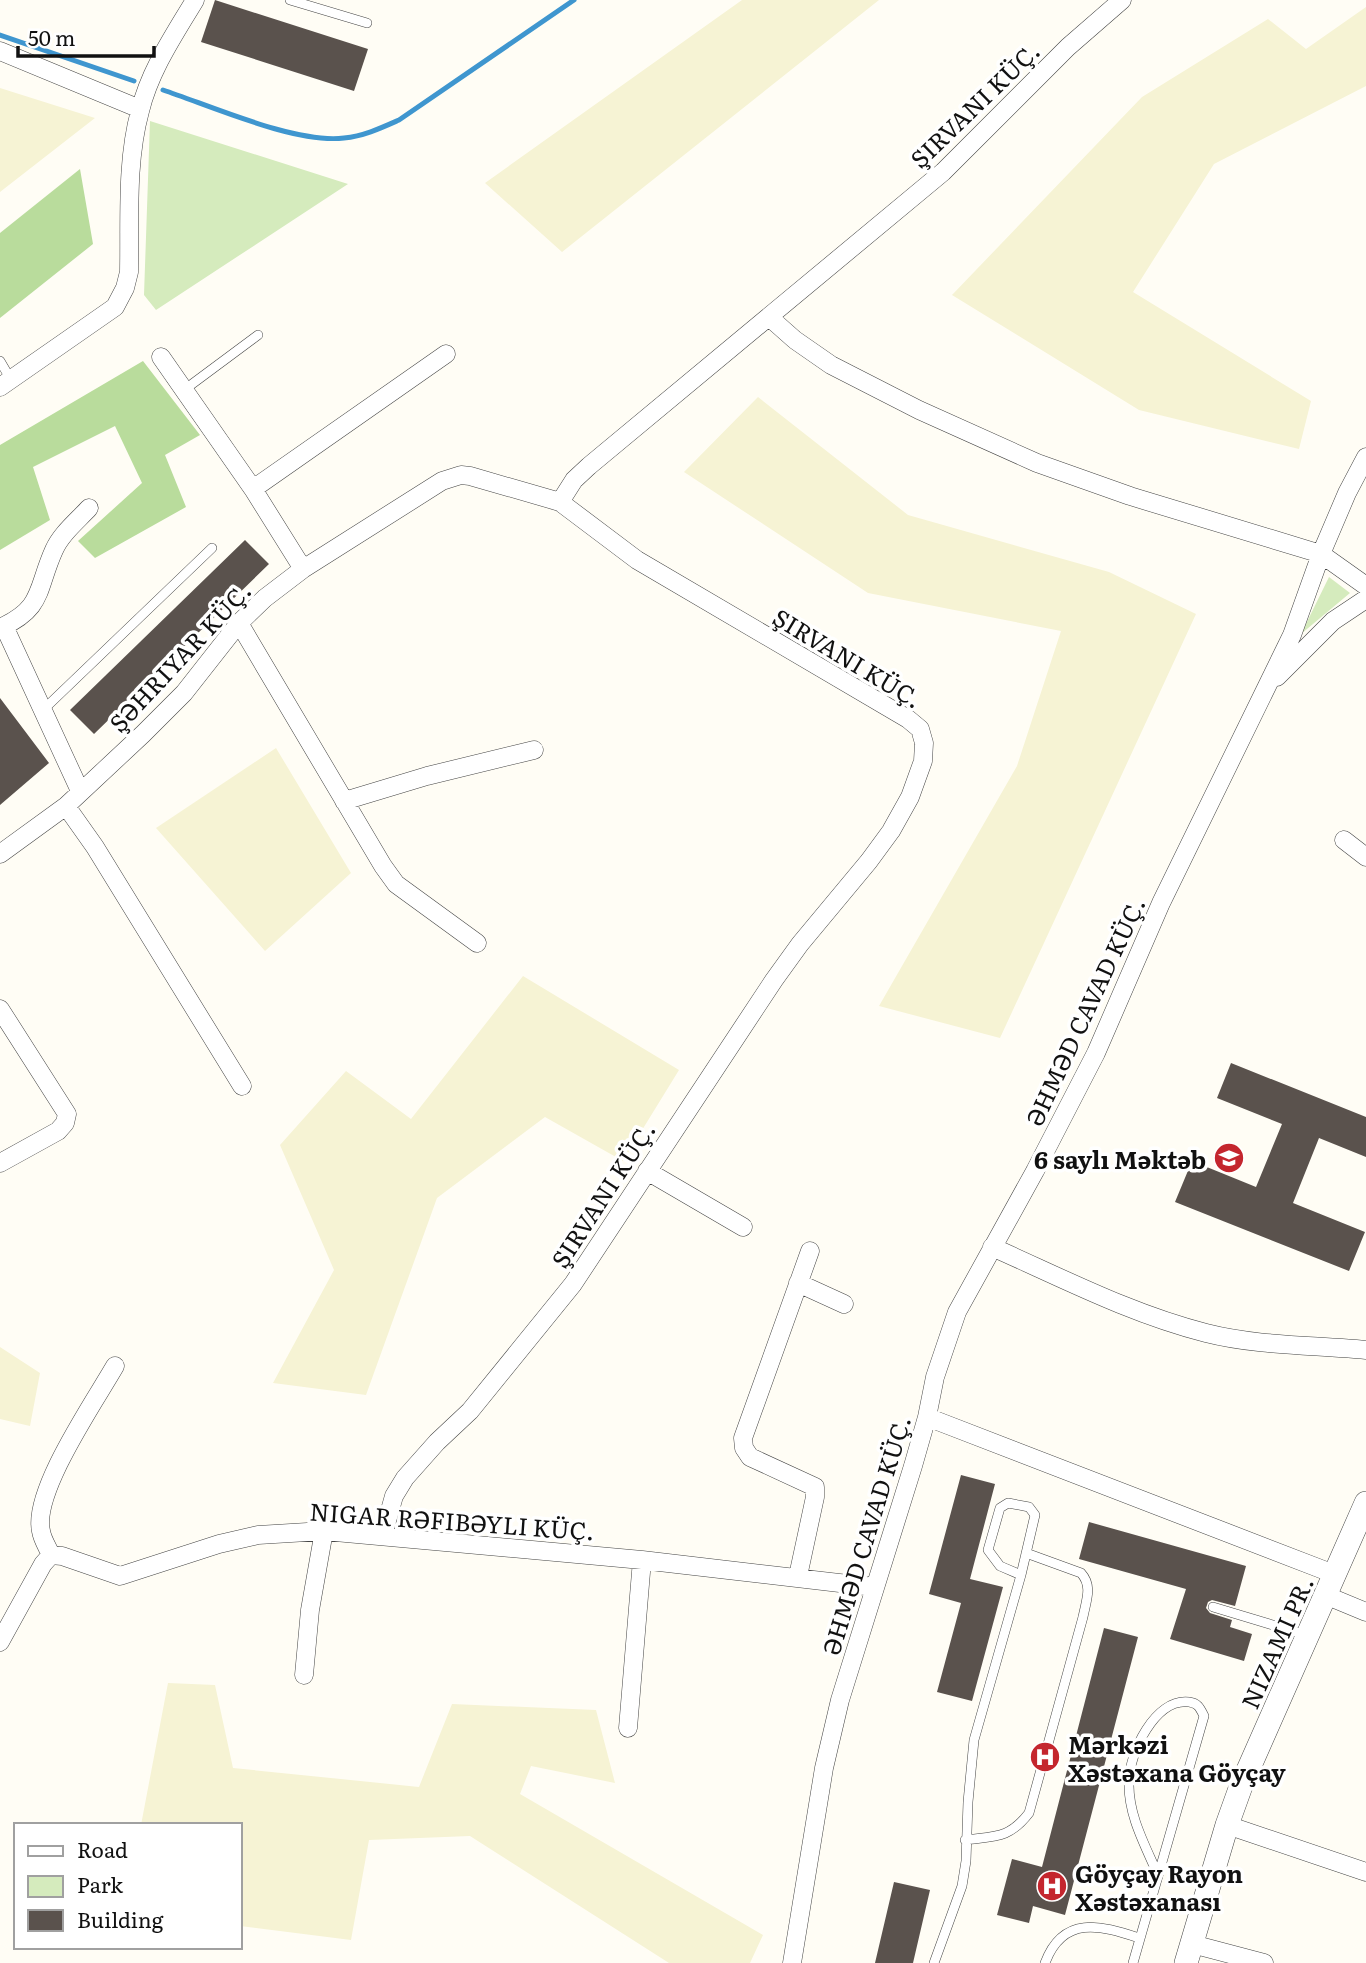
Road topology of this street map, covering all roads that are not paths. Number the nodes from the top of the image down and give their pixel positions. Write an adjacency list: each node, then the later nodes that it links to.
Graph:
1 (195, 0): 6 (street)
2 (289, 0): 4 (lane)
3 (1122, 0): 7 (street, ŞIRVANI KÜÇ.)
4 (368, 23)
5 (0, 51): 6 (street)
6 (140, 109): 12 (street)
7 (769, 317): 16 (street, ŞIRVANI KÜÇ.); 19 (street)
8 (258, 335): 13 (lane)
9 (446, 354): 15 (street)
10 (161, 357): 13 (street)
11 (0, 361): 12 (lane)
12 (5, 382)
13 (184, 390): 15 (street)
14 (1366, 457): 19 (street, ƏHMƏD CAVAD KÜÇ.)
15 (253, 489): 20 (street)
16 (560, 502): 20 (street, ŞƏHRIYAR KÜÇ.); 38 (street, ŞIRVANI KÜÇ.)
17 (89, 508): 24 (street)
18 (212, 548): 26 (lane)
19 (1321, 554): 21 (street); 25 (street, ƏHMƏD CAVAD KÜÇ.)
20 (303, 569): 23 (street, ŞƏHRIYAR KÜÇ.)
21 (1366, 586)
22 (1366, 599): 25 (street)
23 (239, 623): 28 (street, ŞƏHRIYAR KÜÇ.); 29 (street)
24 (2, 627): 26 (street)
25 (1268, 687): 40 (street, ƏHMƏD CAVAD KÜÇ.)
26 (43, 710): 28 (street)
27 (534, 750): 29 (street)
28 (80, 791): 30 (street, ŞƏHRIYAR KÜÇ.)
29 (344, 801): 34 (street)
30 (66, 806): 32 (street, ŞƏHRIYAR KÜÇ.); 36 (street)
31 (1345, 840): 33 (street)
32 (0, 854)
33 (1366, 857)
34 (477, 943)
35 (0, 1009): 37 (street)
36 (243, 1086)
37 (0, 1163)
38 (647, 1171): 39 (street); 49 (street, ŞIRVANI KÜÇ.)
39 (743, 1227)
40 (992, 1247): 44 (street); 46 (street, ƏHMƏD CAVAD KÜÇ.)
41 (810, 1251): 42 (street)
42 (798, 1283): 43 (street); 54 (street)
43 (844, 1304)
44 (1366, 1350)
45 (115, 1366): 51 (street)
46 (927, 1417): 55 (street); 56 (street, ƏHMƏD CAVAD KÜÇ.)
47 (1366, 1503): 55 (street, NIZAMI PR.)
48 (324, 1531): 49 (street, NIGAR RƏFIBƏYLI KÜÇ.); 51 (street, NIGAR RƏFIBƏYLI KÜÇ.); 61 (street)
49 (383, 1535): 52 (street, NIGAR RƏFIBƏYLI KÜÇ.)
50 (1026, 1553): 53 (lane); 53 (lane); 64 (lane)
51 (51, 1555): 60 (street)
52 (642, 1560): 54 (street, NIGAR RƏFIBƏYLI KÜÇ.); 62 (street)
53 (1021, 1575): 64 (lane)
54 (798, 1576): 56 (street, NIGAR RƏFIBƏYLI KÜÇ.)
55 (1329, 1585): 58 (street); 59 (street, NIZAMI PR.)
56 (874, 1587): 69 (street, ƏHMƏD CAVAD KÜÇ.)
57 (1213, 1607): 59 (lane)
58 (1366, 1612)
59 (1307, 1636): 63 (street, NIZAMI PR.)
60 (0, 1642)
61 (304, 1675)
62 (628, 1728)
63 (1227, 1825): 65 (street); 68 (street, NIZAMI PR.)
64 (965, 1840): 70 (lane)
65 (1366, 1872)
66 (1158, 1875): 66 (lane); 67 (lane)
67 (1139, 1938): 71 (lane); 72 (lane)
68 (1189, 1953): 73 (street)
69 (792, 1963)
70 (934, 1963)
71 (1045, 1963)
72 (1133, 1963)
73 (1264, 1963)

